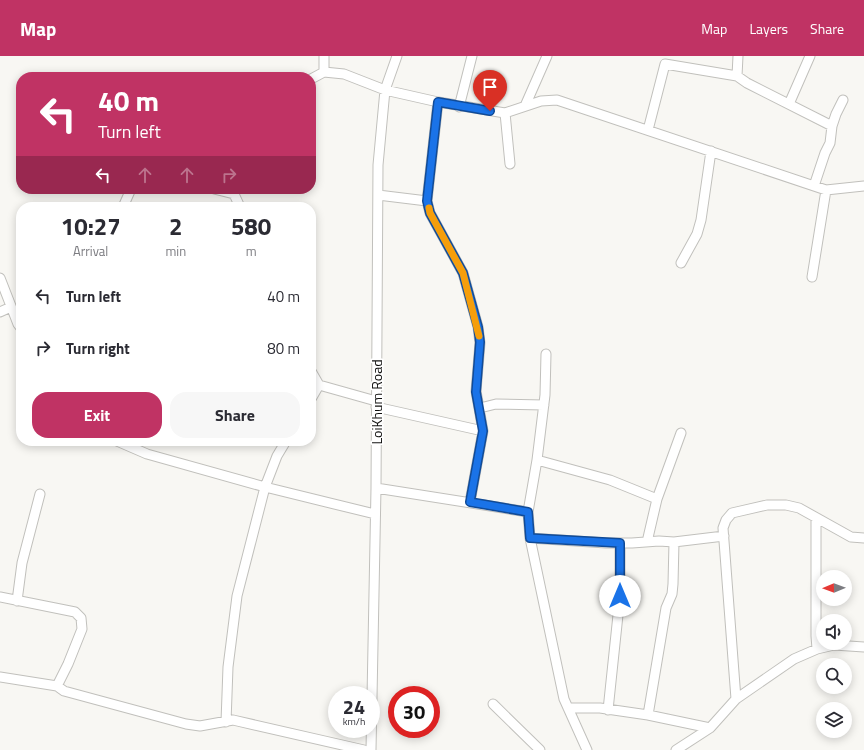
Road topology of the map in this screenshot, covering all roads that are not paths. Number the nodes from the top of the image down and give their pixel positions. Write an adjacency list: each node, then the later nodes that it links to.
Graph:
1 (324, 56): 7 (street)
2 (398, 56): 10 (street, LoiKhum Road)
3 (472, 56): 15 (street)
4 (547, 56): 14 (street)
5 (738, 56): 9 (street)
6 (810, 56): 13 (street)
7 (324, 72): 8 (street); 10 (street)
8 (316, 76)
9 (737, 76): 13 (street); 18 (street)
10 (385, 90): 12 (street); 24 (street, LoiKhum Road)
11 (843, 100): 17 (street)
12 (438, 102): 15 (street); 25 (street)
13 (789, 104): 17 (street)
14 (525, 106): 16 (street); 18 (street)
15 (459, 107): 16 (street)
16 (505, 113): 20 (street)
17 (832, 126): 21 (street)
18 (648, 130): 19 (street)
19 (710, 151): 21 (street); 26 (street)
20 (510, 164)
21 (814, 186): 23 (street)
22 (864, 186): 23 (street)
23 (826, 190): 27 (street)
24 (378, 195): 25 (street); 36 (street, LoiKhum Road)
25 (427, 201): 38 (street)
26 (681, 263)
27 (812, 277)
28 (0, 278): 29 (street)
29 (11, 307): 30 (street); 31 (street)
30 (0, 312)
31 (16, 314)
32 (546, 354): 37 (street)
33 (316, 380): 34 (street)
34 (319, 385): 35 (street); 36 (street)
35 (316, 390)
36 (376, 404): 39 (street); 45 (street, LoiKhum Road)
37 (544, 405): 38 (street); 43 (street)
38 (480, 408): 39 (street)
39 (483, 431): 48 (street)
40 (681, 433): 47 (street)
41 (129, 446): 44 (street)
42 (283, 446): 44 (street)
43 (537, 460): 47 (street); 49 (street)
44 (265, 487): 50 (street); 71 (street)
45 (376, 488): 48 (street); 50 (street, LoiKhum Road)
46 (40, 494): 59 (street)
47 (657, 500): 55 (street)
48 (470, 502): 49 (street)
49 (528, 512): 53 (street)
50 (375, 514): 74 (street, LoiKhum Road)
51 (816, 518): 52 (street); 54 (street); 60 (street)
52 (724, 536): 56 (street); 66 (street)
53 (530, 538): 57 (street); 68 (street)
54 (864, 538)
55 (647, 542): 56 (street); 57 (street)
56 (674, 542): 70 (street)
57 (620, 543): 69 (street)
58 (0, 597): 59 (street)
59 (17, 601): 65 (street)
60 (816, 614)
61 (852, 646): 62 (street)
62 (864, 647)
63 (817, 650): 66 (street)
64 (0, 677): 65 (street)
65 (57, 686): 71 (street)
66 (736, 698): 72 (street)
67 (493, 704): 75 (street)
68 (568, 708): 69 (street); 76 (street)
69 (608, 710): 70 (street)
70 (648, 715): 72 (street)
71 (226, 722): 73 (street)
72 (710, 728): 77 (street)
73 (364, 750)
74 (371, 750)
75 (540, 750)
76 (587, 750)
77 (676, 750)

